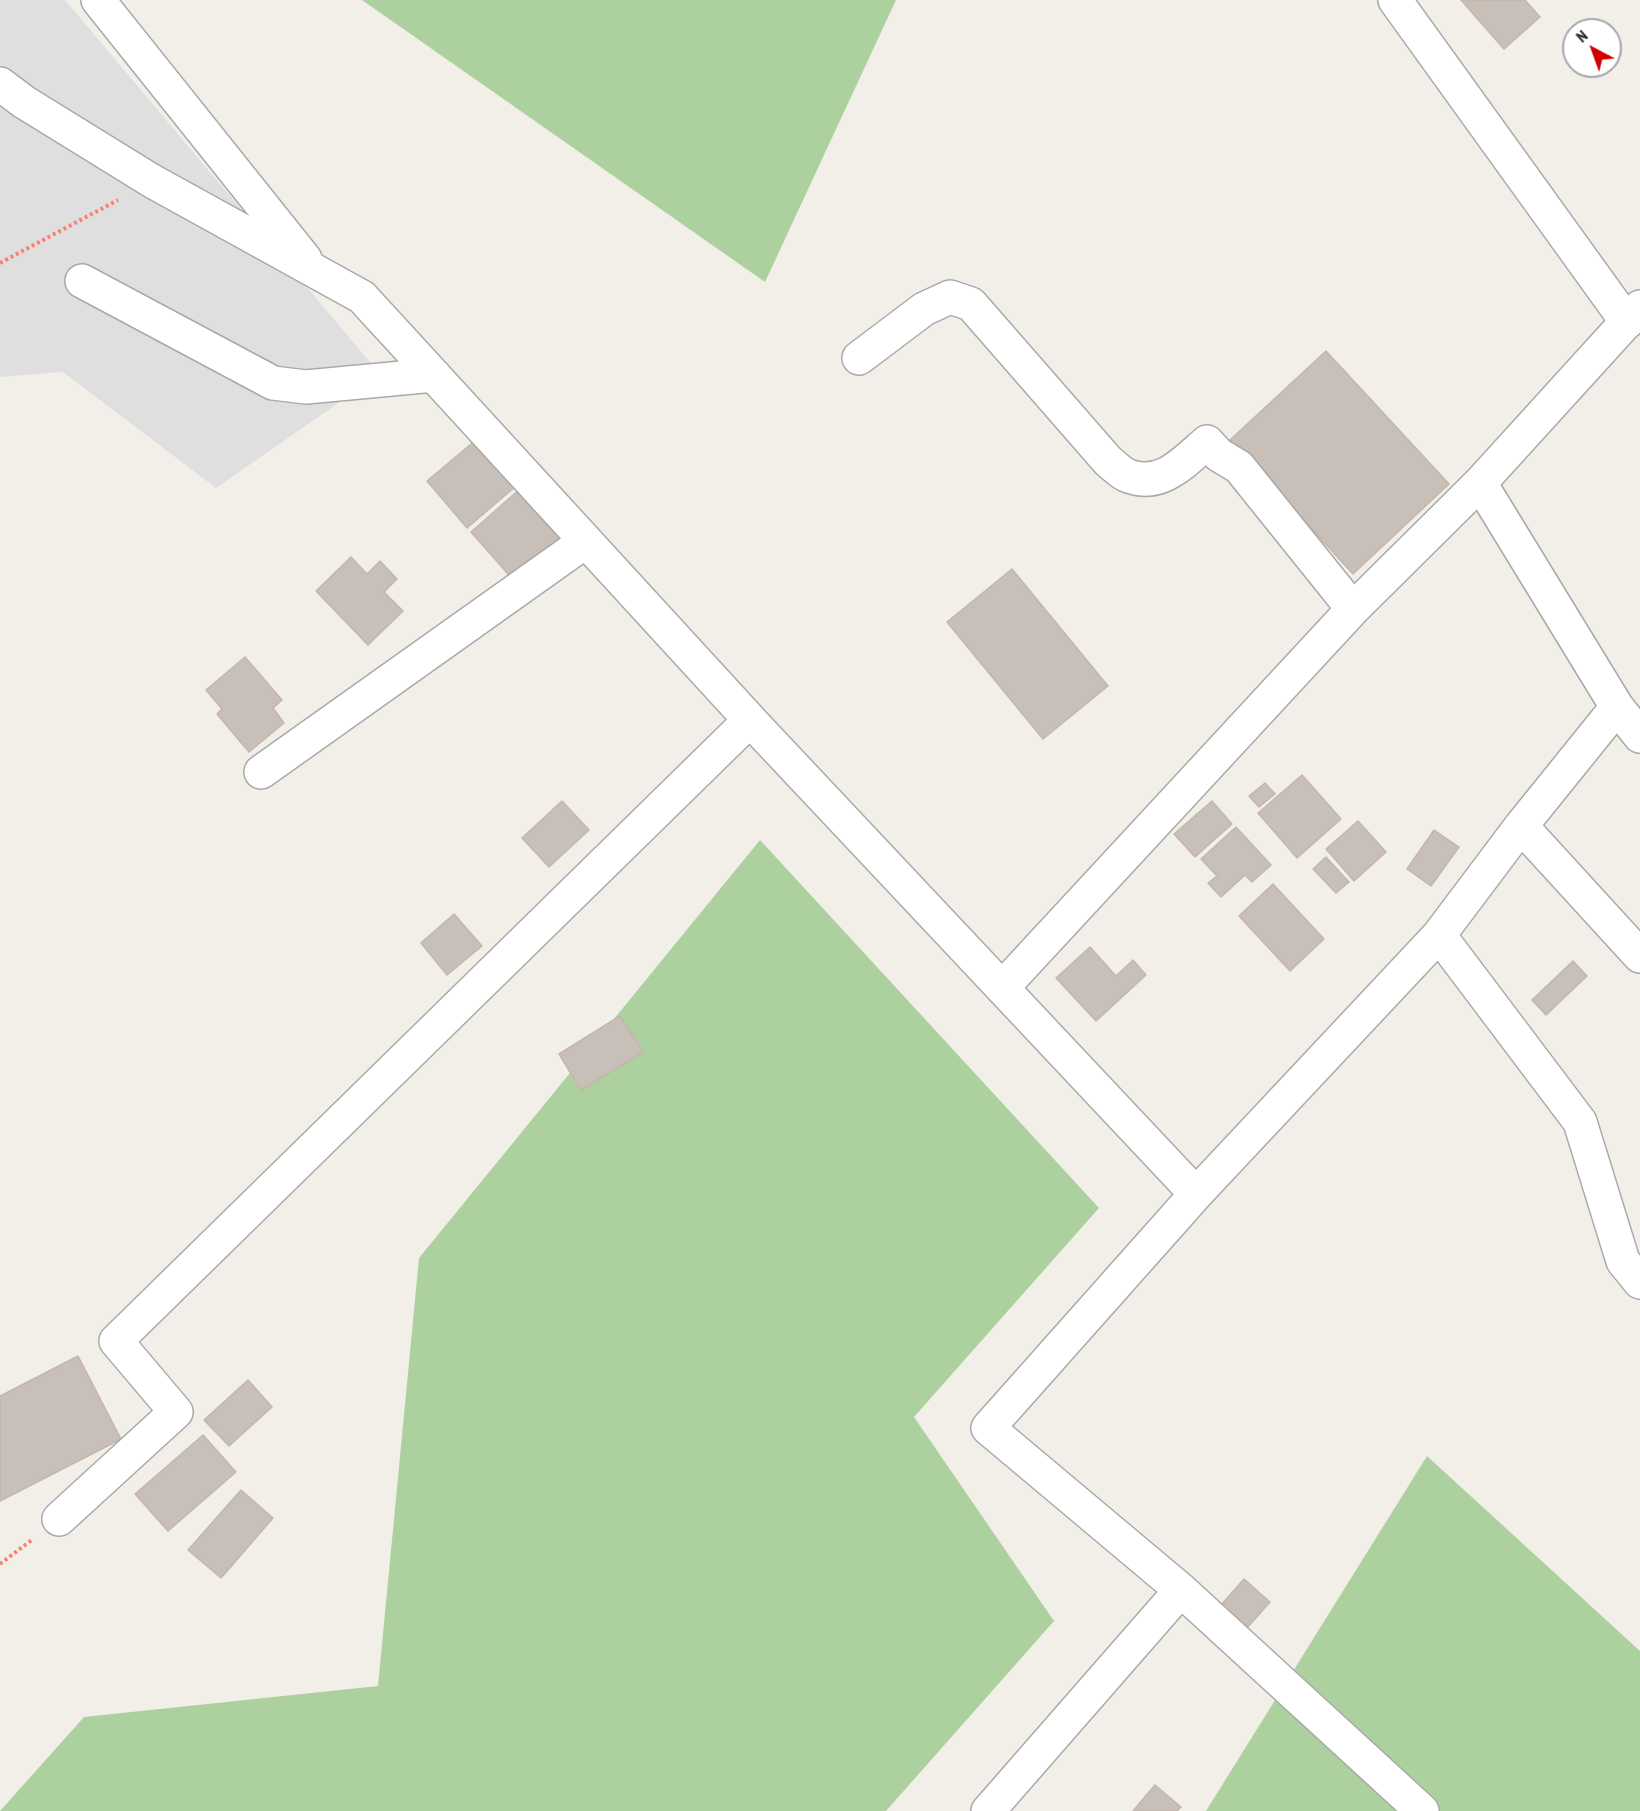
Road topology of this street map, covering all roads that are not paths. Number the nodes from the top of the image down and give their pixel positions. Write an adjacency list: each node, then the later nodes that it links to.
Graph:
1 (98, 0): 4 (street)
2 (1395, 0): 6 (street)
3 (0, 84): 4 (street)
4 (313, 270): 8 (street)
5 (82, 281): 8 (street)
6 (1633, 314): 9 (street)
7 (859, 358): 11 (street)
8 (434, 375): 10 (street)
9 (1480, 483): 11 (street); 12 (street)
10 (586, 541): 13 (street); 15 (street)
11 (1353, 609): 19 (street)
12 (1617, 706): 14 (street); 16 (street)
13 (750, 720): 19 (street); 22 (street)
14 (1640, 736)
15 (261, 772)
16 (1521, 826): 17 (street); 18 (street)
17 (1439, 935): 20 (street); 21 (street)
18 (1640, 956)
19 (1002, 988): 20 (street)
20 (1196, 1194): 23 (street)
21 (1640, 1282)
22 (58, 1519)
23 (1181, 1590): 24 (street); 25 (street)
24 (988, 1811)
25 (1422, 1811)

